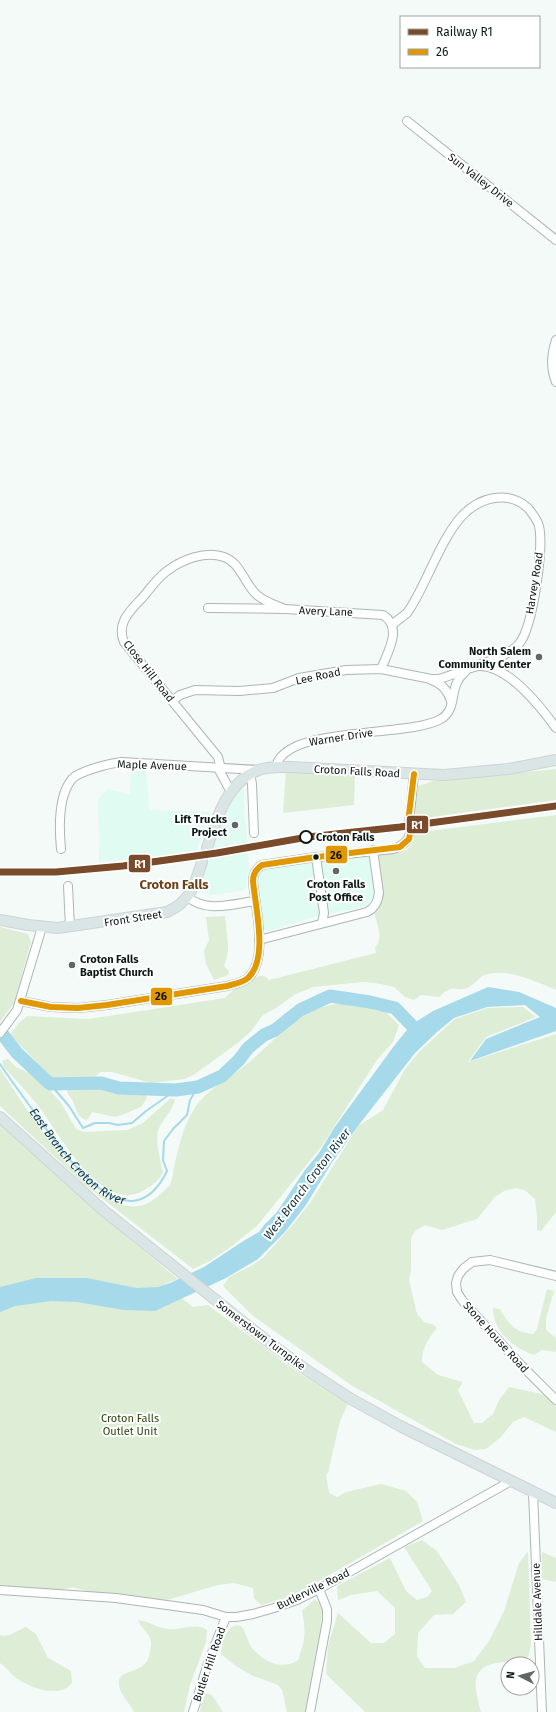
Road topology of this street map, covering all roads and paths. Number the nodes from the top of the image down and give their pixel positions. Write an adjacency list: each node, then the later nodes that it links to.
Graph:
1 (407, 121): 2 (street, Sun Valley Drive)
2 (556, 240)
3 (556, 340): 4 (street)
4 (556, 382)
5 (208, 608): 6 (street, Avery Lane)
6 (284, 609): 7 (street, Avery Lane); 11 (street, Close Hill Road)
7 (393, 624): 8 (street); 9 (street, Harvey Road)
8 (381, 668): 10 (street, Lee Road); 11 (street, Lee Road)
9 (471, 668): 10 (street, Lee Road); 12 (street); 13 (street)
10 (425, 678): 12 (street)
11 (172, 701): 16 (street, Close Hill Road)
12 (452, 705): 15 (street, Warner Drive)
13 (556, 728)
14 (556, 760): 18 (main road, Croton Falls Road)
15 (276, 767): 17 (main road); 18 (main road, Croton Falls Road)
16 (218, 768): 17 (street, Maple Avenue); 19 (street, Close Hill Road); 24 (street, Maple Avenue)
17 (254, 772): 19 (main road); 22 (street)
18 (414, 774): 20 (street)
19 (231, 792): 23 (main road)
20 (409, 824)
21 (410, 832): 25 (street)
22 (254, 833)
23 (207, 848)
24 (61, 849)
25 (373, 850): 26 (street); 32 (street)
26 (316, 857): 30 (street); 32 (street)
27 (202, 862): 29 (main road)
28 (68, 886): 34 (street)
29 (188, 897): 30 (street); 34 (main road, Front Street)
30 (255, 901): 35 (street)
31 (0, 920): 33 (main road, Front Street)
32 (322, 923): 35 (street)
33 (42, 927): 34 (main road, Front Street); 36 (street)
34 (70, 927)
35 (259, 940): 36 (street)
36 (21, 1001): 37 (street)
37 (0, 1033)
38 (0, 1117): 41 (main road, Somerstown Turnpike)
39 (556, 1276): 40 (street, Stone House Road)
40 (556, 1400)
41 (511, 1481): 42 (main road, Somerstown Turnpike); 44 (street, Butlerville Road)
42 (533, 1492): 43 (main road, Somerstown Turnpike); 49 (street, Hilldale Avenue)
43 (556, 1502)
44 (319, 1588): 46 (street, Butlerville Road); 48 (street)
45 (0, 1590): 46 (street, Butlerville Road)
46 (226, 1617): 47 (street, Butler Hill Road)
47 (193, 1712)
48 (310, 1712)
49 (542, 1712)

